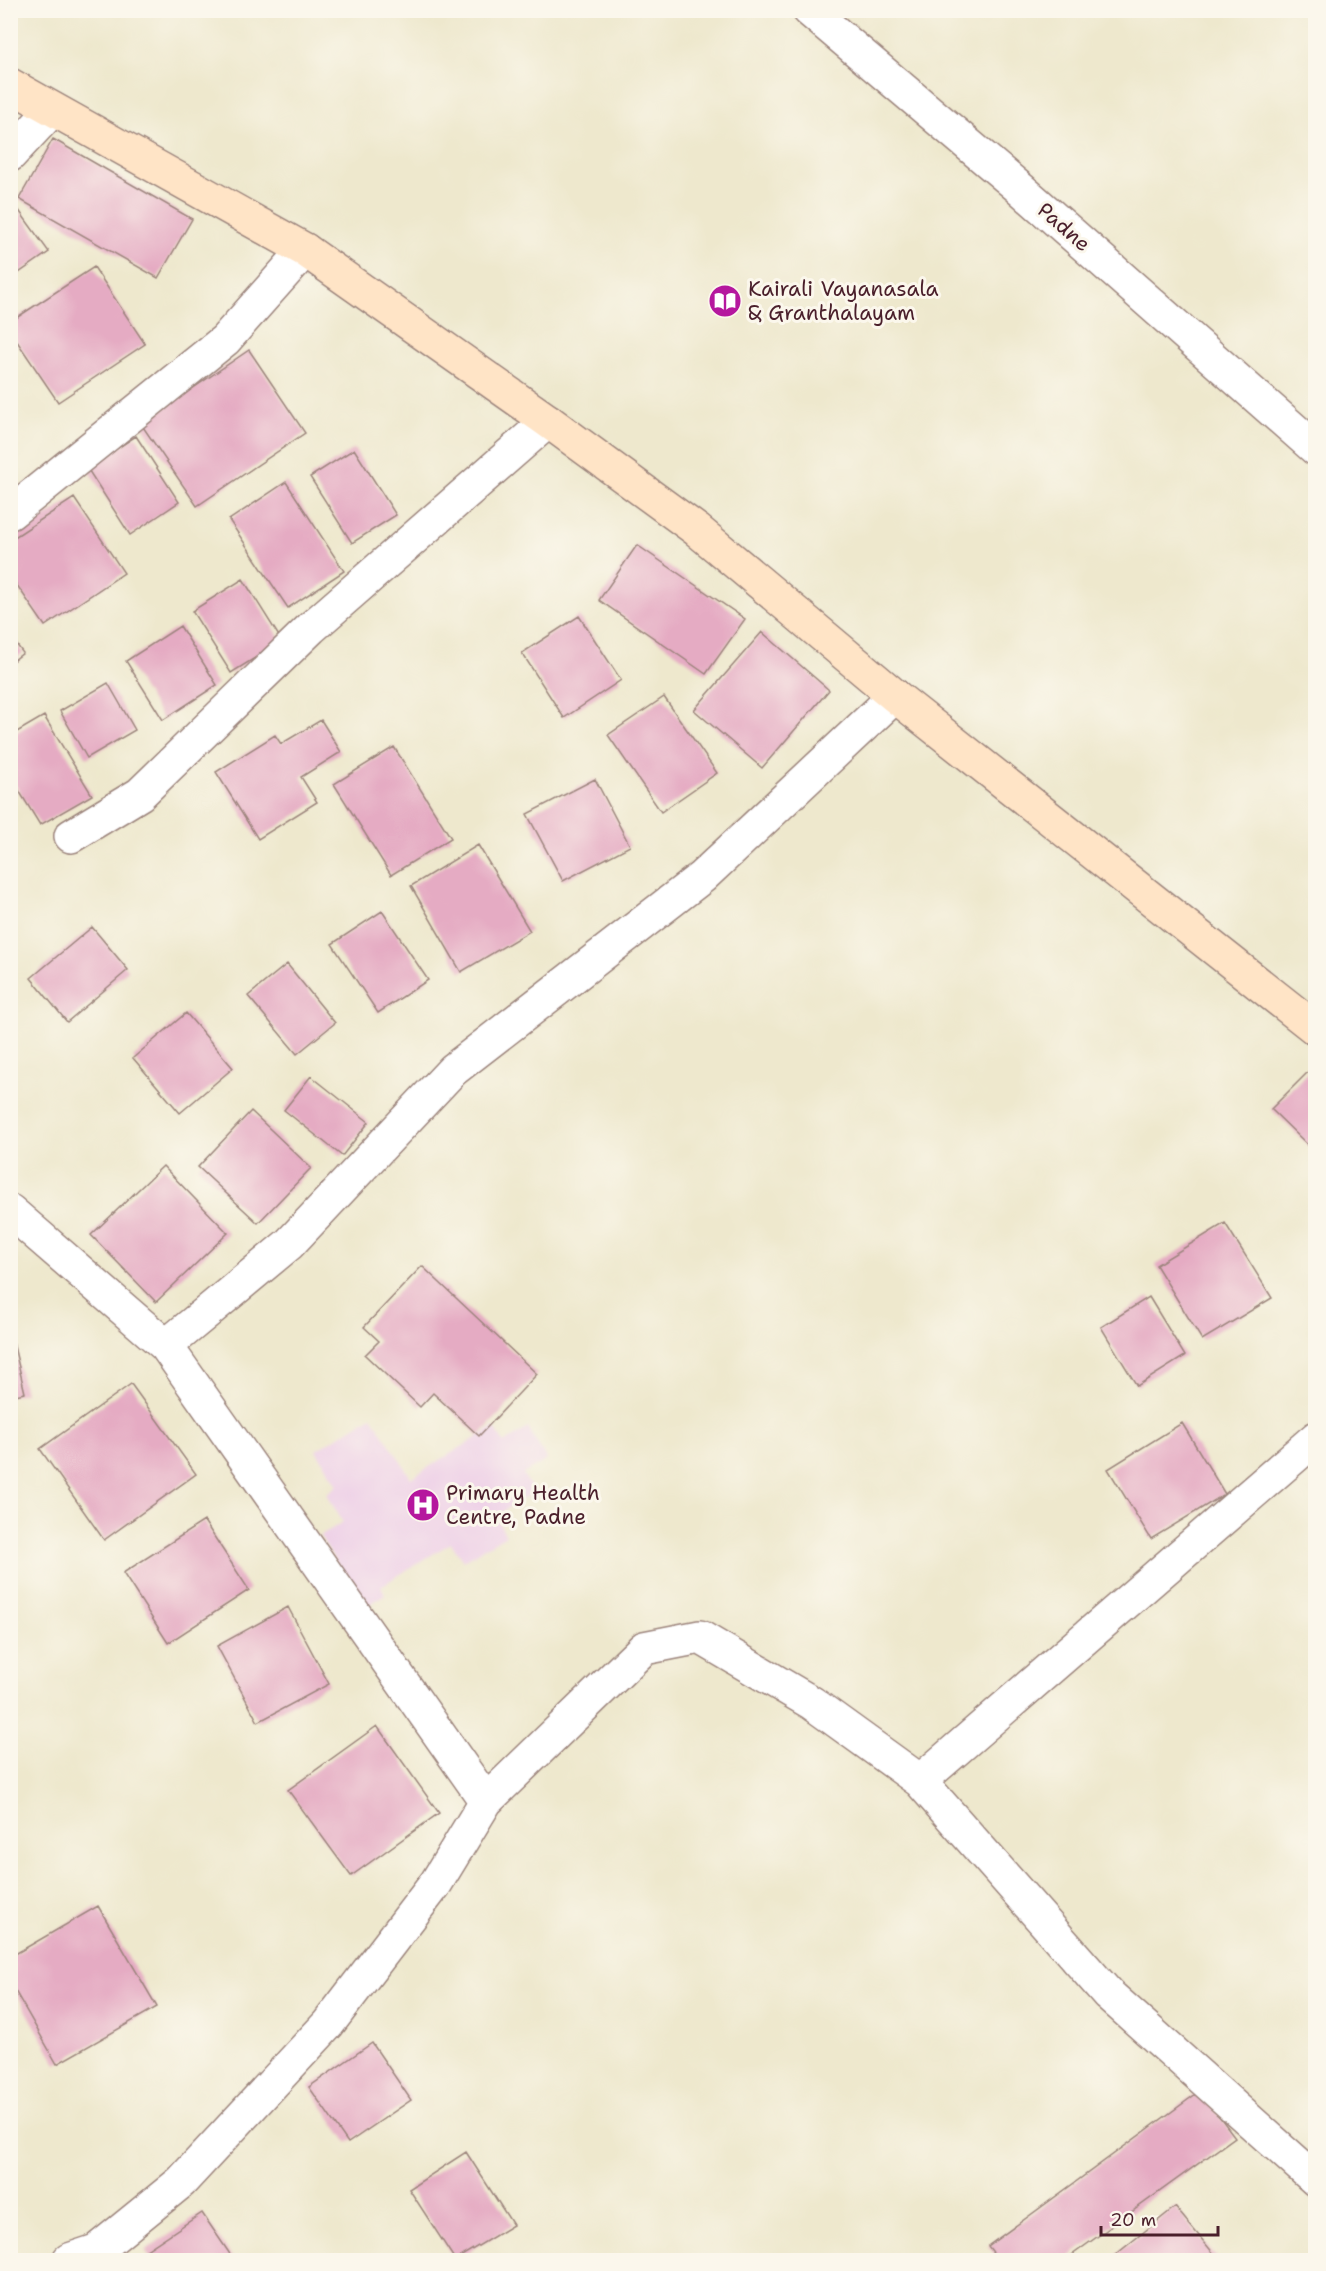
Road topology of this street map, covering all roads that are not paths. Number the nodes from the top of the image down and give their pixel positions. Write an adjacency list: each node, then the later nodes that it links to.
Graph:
1 (809, 10): 7 (street, Padne)
2 (10, 85): 3 (main road)
3 (52, 110): 4 (street); 5 (main road)
4 (10, 155)
5 (305, 250): 6 (main road); 8 (street)
6 (548, 421): 9 (main road); 10 (street)
7 (1316, 449)
8 (10, 513)
9 (895, 696): 11 (main road); 13 (street)
10 (71, 836)
11 (1314, 1026)
12 (10, 1210): 13 (street)
13 (166, 1346): 16 (street)
14 (1316, 1438): 15 (street)
15 (920, 1781): 16 (street); 17 (street)
16 (486, 1801): 18 (street)
17 (1316, 2180)
18 (69, 2260)

